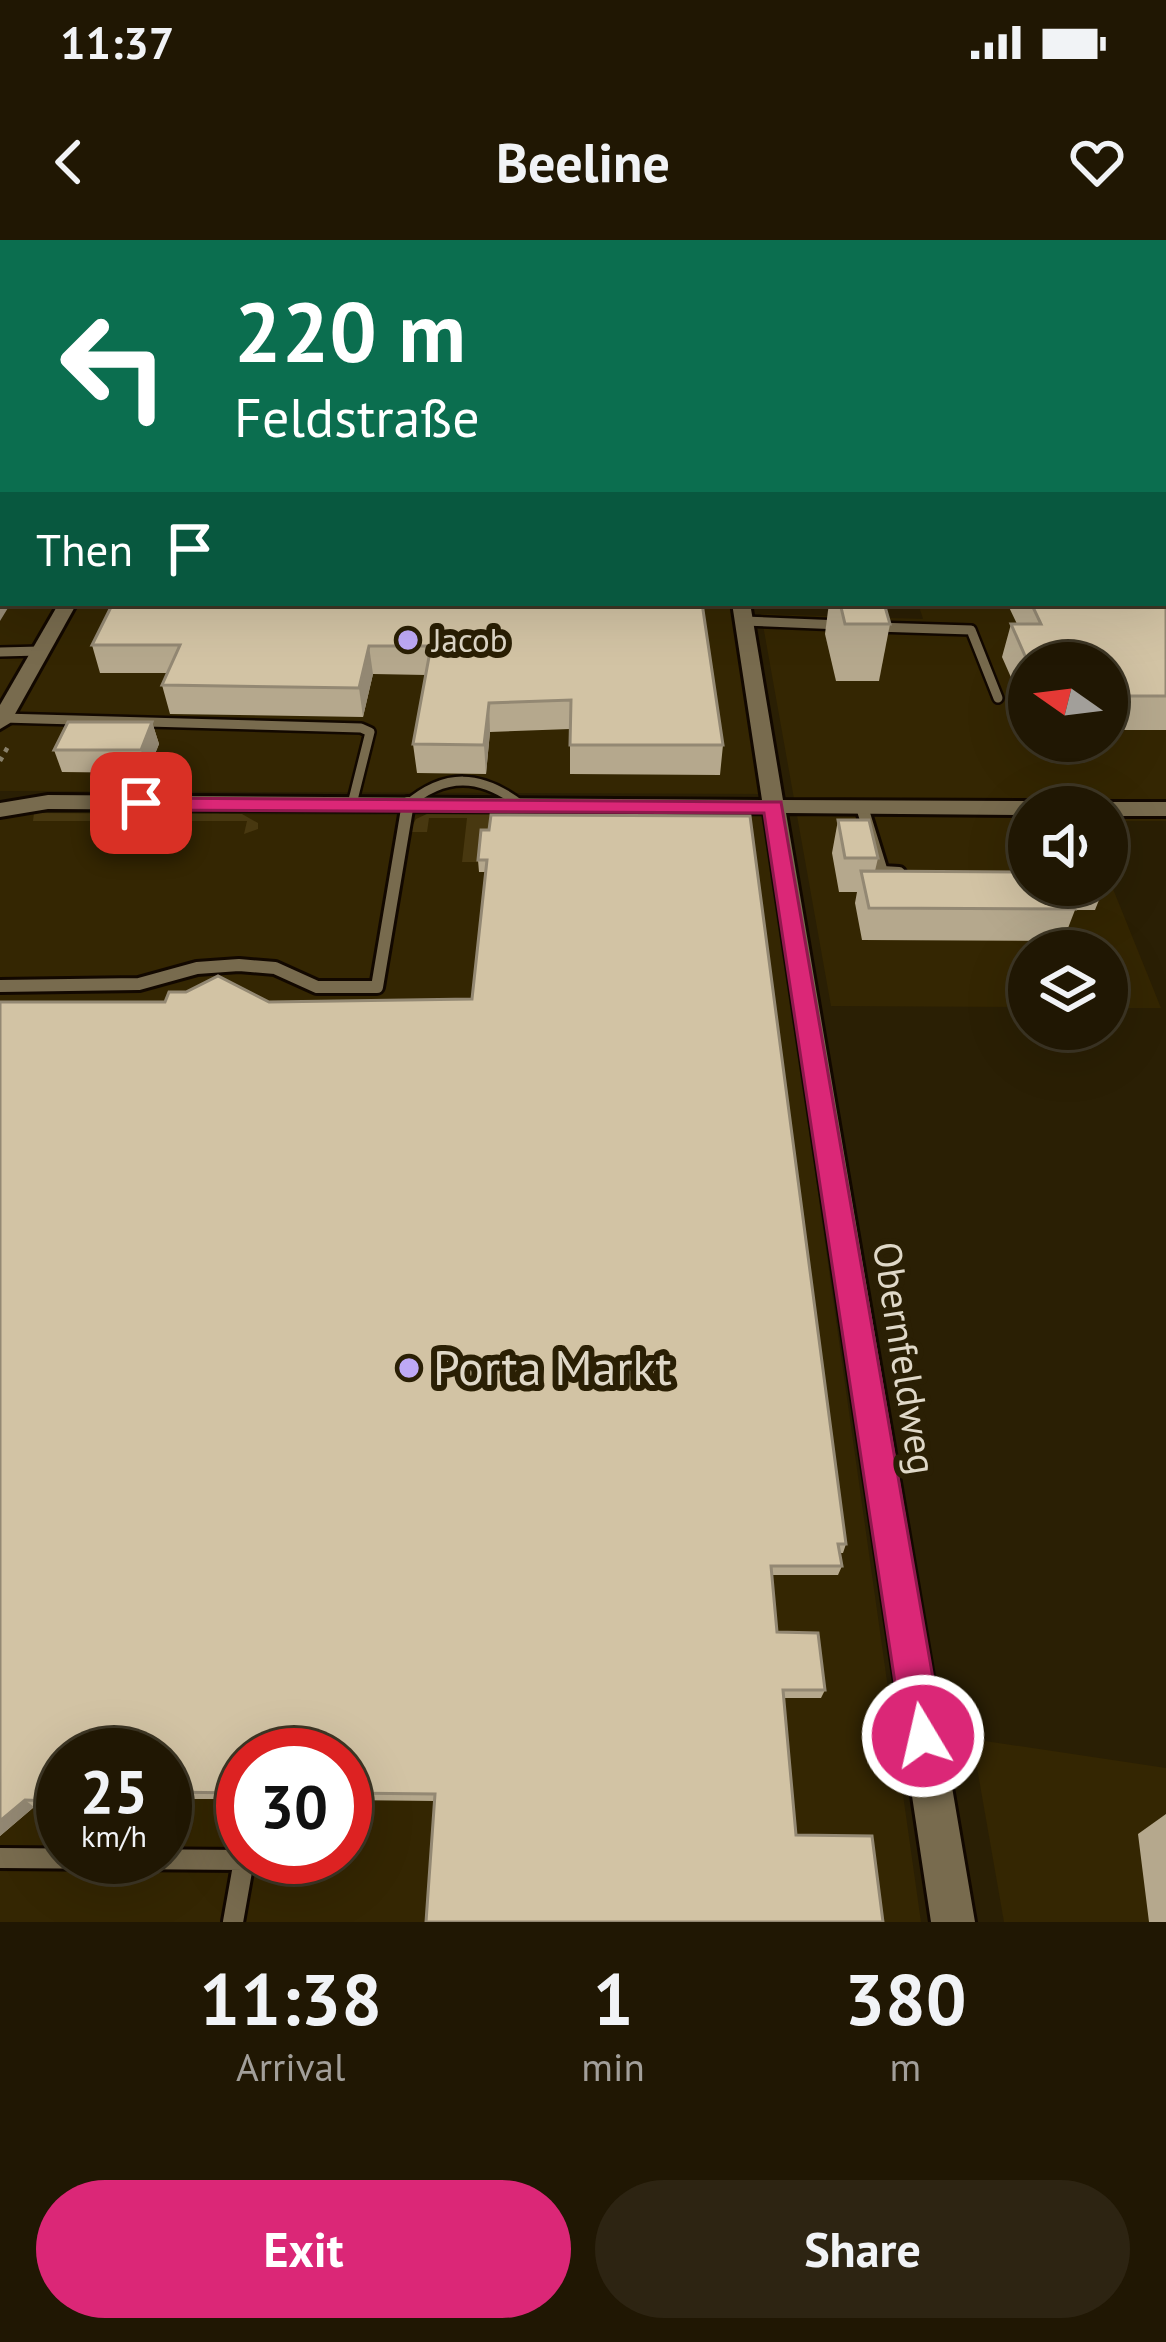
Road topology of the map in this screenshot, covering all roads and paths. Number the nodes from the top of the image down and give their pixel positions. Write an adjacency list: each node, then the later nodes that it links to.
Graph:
1 (66, 606): 3 (street)
2 (743, 612): 5 (lane); 9 (street, Obernfeldweg)
3 (40, 651): 4 (lane); 6 (street)
4 (0, 652)
5 (998, 698)
6 (2, 721): 7 (lane)
7 (352, 804): 8 (street); 14 (street)
8 (406, 805): 9 (street); 16 (lane)
9 (774, 806): 10 (street); 19 (street, Obernfeldweg)
10 (862, 807): 11 (street); 15 (lane)
11 (1008, 808)
12 (1128, 808): 13 (street)
13 (1166, 809)
14 (0, 810)
15 (924, 873)
16 (0, 986)
17 (0, 1858): 18 (lane)
18 (233, 1922)
19 (953, 1922)

